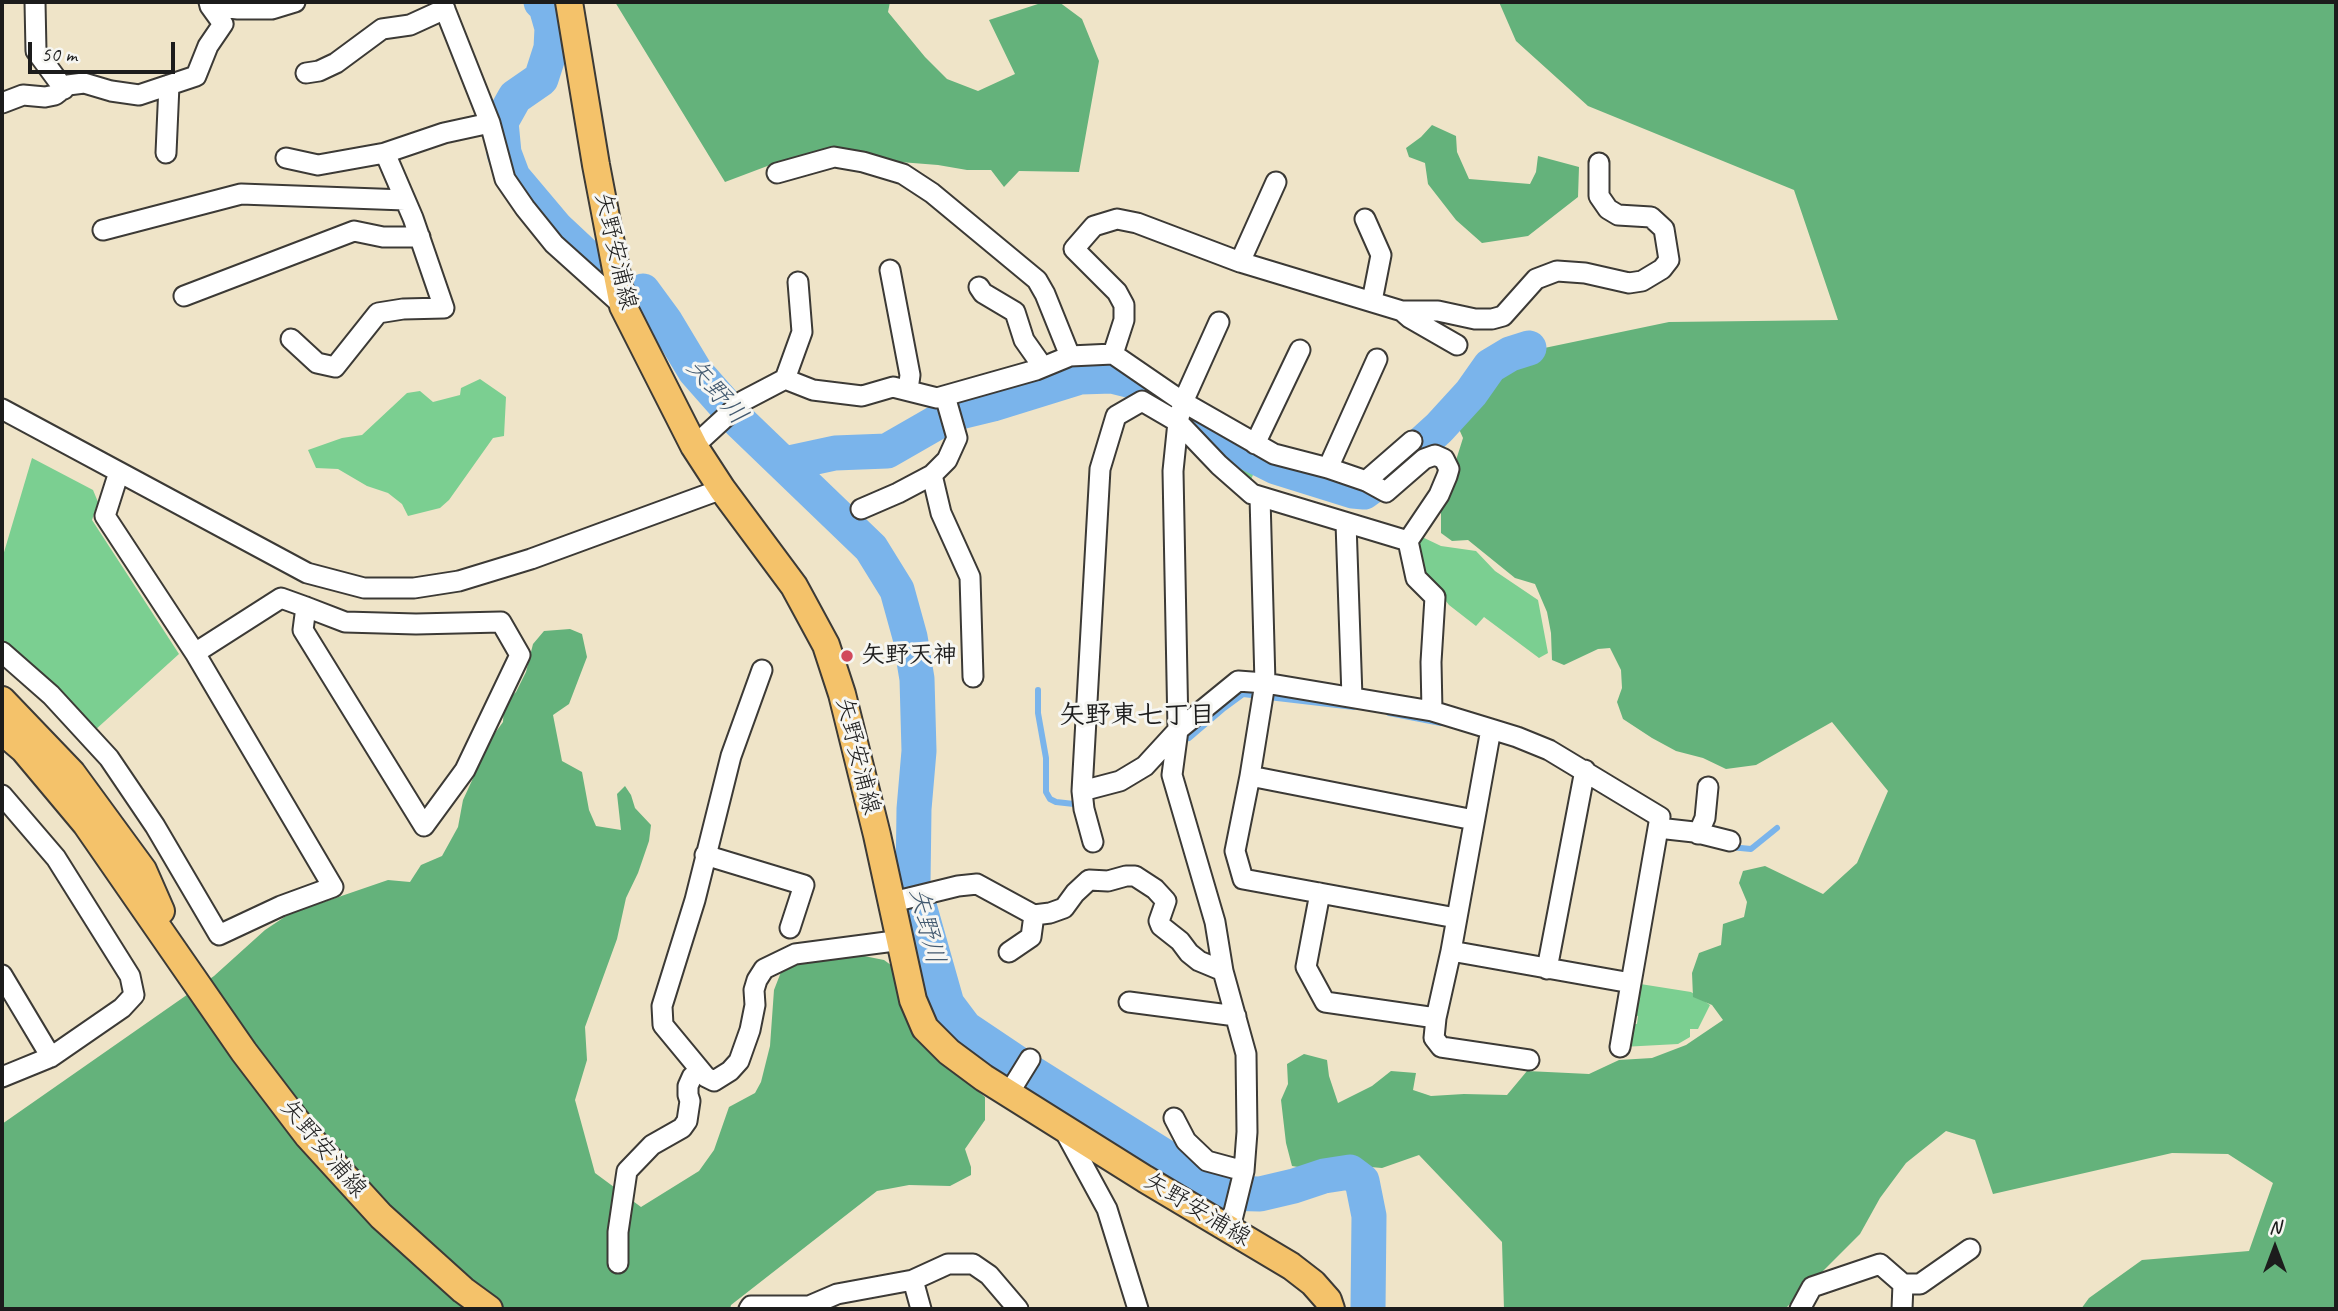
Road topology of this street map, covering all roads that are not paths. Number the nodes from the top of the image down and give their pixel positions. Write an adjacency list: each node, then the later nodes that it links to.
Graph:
1 (35, 2): 8 (street)
2 (295, 2): 4 (street)
3 (569, 2): 27 (main road, 矢野安浦線)
4 (210, 4): 7 (street)
5 (443, 5): 6 (street); 10 (street)
6 (306, 73)
7 (169, 85): 8 (street); 11 (street)
8 (64, 89): 9 (street)
9 (2, 103)
10 (490, 122): 12 (street); 27 (street)
11 (166, 153)
12 (385, 153): 13 (street); 17 (street)
13 (286, 158)
14 (1599, 163): 28 (street)
15 (777, 173): 34 (street)
16 (1276, 182): 21 (street)
17 (405, 200): 19 (street); 20 (street)
18 (1365, 219): 26 (street)
19 (103, 230)
20 (420, 237): 25 (street); 30 (street)
21 (1240, 262): 26 (street); 33 (street)
22 (890, 270): 38 (street)
23 (798, 282): 37 (street)
24 (979, 287): 36 (street)
25 (184, 296)
26 (1372, 302): 28 (street)
27 (623, 306): 45 (main road, 矢野安浦線)
28 (1402, 311): 31 (street)
29 (1219, 322): 40 (street)
30 (291, 339)
31 (1457, 345)
32 (1300, 350): 44 (street)
33 (1113, 354): 34 (street); 40 (street)
34 (1070, 356): 36 (street)
35 (1377, 359): 46 (street)
36 (1043, 367): 39 (street)
37 (785, 379): 38 (street); 45 (street)
38 (908, 390): 39 (street)
39 (945, 396): 48 (street)
40 (1183, 402): 42 (street); 44 (street)
41 (2, 409): 47 (street)
42 (1178, 422): 51 (street); 65 (street); 71 (street)
43 (1412, 441): 49 (street)
44 (1255, 443): 46 (street)
45 (694, 446): 50 (main road, 矢野安浦線)
46 (1328, 468): 49 (street)
47 (119, 472): 50 (street); 57 (street)
48 (932, 475): 52 (street); 59 (street)
49 (1372, 485): 54 (street)
50 (722, 489): 79 (main road, 矢野安浦線)
51 (1260, 497): 53 (street); 60 (street)
52 (862, 509)
53 (1346, 523): 54 (street); 61 (street)
54 (1408, 541): 63 (street)
55 (306, 607): 55 (street); 57 (street)
56 (2, 652): 57 (street)
57 (195, 653)
58 (762, 670): 77 (street)
59 (973, 677)
60 (1265, 683): 61 (street); 65 (street); 68 (street)
61 (1352, 697): 63 (street)
62 (2, 700): 86 (main road, 矢野安浦線)
63 (1432, 711): 64 (street)
64 (1491, 729): 67 (street); 72 (street)
65 (1178, 730): 71 (street); 88 (street)
66 (2, 731): 86 (main road, 矢野安浦線)
67 (1585, 770): 73 (street); 87 (street)
68 (1250, 776): 72 (street); 78 (street)
69 (1708, 787): 74 (street)
70 (2, 795): 95 (street)
71 (1083, 800): 76 (street)
72 (1474, 820): 81 (street)
73 (1658, 828): 74 (street); 90 (street)
74 (1698, 834): 75 (street)
75 (1730, 841)
76 (1093, 842)
77 (705, 856): 82 (street); 98 (street)
78 (1320, 893): 81 (street); 93 (street)
79 (892, 902): 80 (street); 83 (main road, 矢野安浦線)
80 (1034, 915): 85 (street); 88 (street)
81 (1456, 918): 84 (street)
82 (790, 928)
83 (902, 940): 98 (street); 100 (main road, 矢野安浦線)
84 (1451, 951): 87 (street); 93 (street)
85 (1009, 952)
86 (184, 964): 110 (main road, 矢野安浦線)
87 (1547, 969): 90 (street)
88 (1223, 971): 92 (street)
89 (2, 975): 95 (street)
90 (1631, 983): 94 (street)
91 (1129, 1002): 92 (street)
92 (1236, 1017): 103 (street)
93 (1436, 1018): 97 (street)
94 (1620, 1047)
95 (51, 1057): 99 (street)
96 (1030, 1059): 100 (street)
97 (1530, 1060)
98 (700, 1070): 106 (street)
99 (2, 1077)
100 (1009, 1093): 102 (main road, 矢野安浦線)
101 (1174, 1118): 103 (street)
102 (1064, 1129): 104 (main road, 矢野安浦線); 114 (street)
103 (1244, 1171): 104 (street)
104 (1230, 1228): 115 (main road, 矢野安浦線)
105 (1970, 1249): 108 (street)
106 (618, 1263)
107 (913, 1280): 109 (street); 112 (street); 113 (street)
108 (1903, 1284): 116 (street); 117 (street)
109 (810, 1308): 111 (street)
110 (489, 1309)
111 (749, 1309)
112 (921, 1309)
113 (1018, 1309)
114 (1138, 1309)
115 (1331, 1309)
116 (1800, 1309)
117 (1902, 1309)

